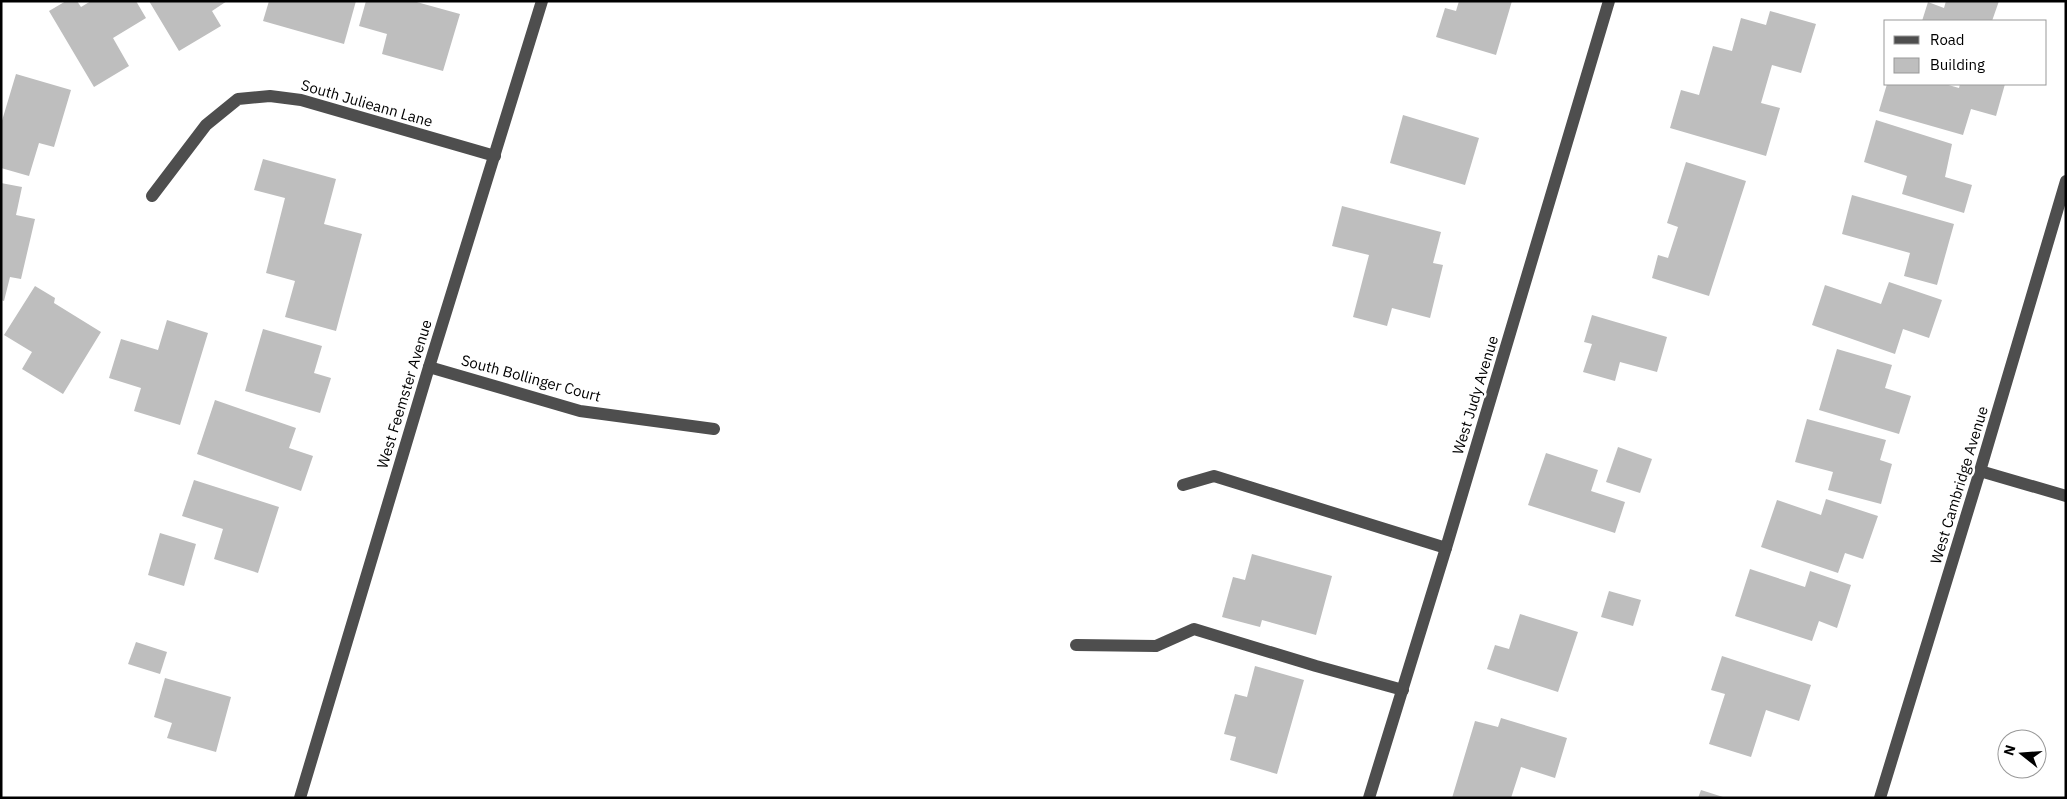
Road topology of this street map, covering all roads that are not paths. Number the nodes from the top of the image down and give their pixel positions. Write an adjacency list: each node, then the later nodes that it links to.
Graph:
1 (542, 1): 3 (street, West Feemster Avenue)
2 (1609, 1): 11 (street, West Judy Avenue)
3 (495, 156): 5 (street, South Julieann Lane); 6 (street, West Feemster Avenue)
4 (2066, 181): 8 (street, West Cambridge Avenue)
5 (152, 196)
6 (429, 367): 7 (street, South Bollinger Court); 14 (street, West Feemster Avenue)
7 (714, 429)
8 (1980, 471): 10 (street); 16 (street, West Cambridge Avenue)
9 (1183, 485): 11 (street)
10 (2066, 496)
11 (1446, 548): 13 (street, West Judy Avenue)
12 (1076, 645): 13 (street)
13 (1403, 690): 15 (street, West Judy Avenue)
14 (300, 798)
15 (1369, 798)
16 (1880, 798)

